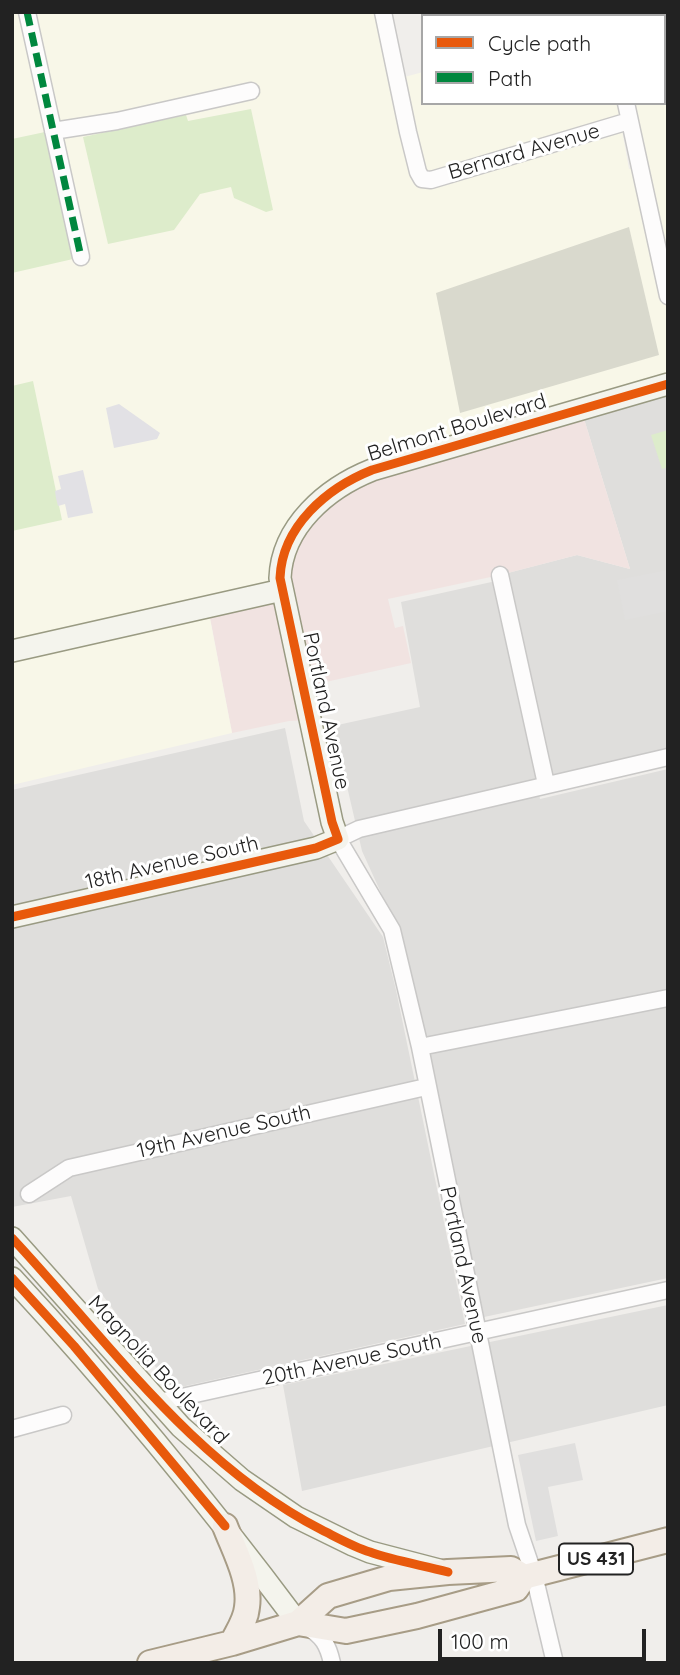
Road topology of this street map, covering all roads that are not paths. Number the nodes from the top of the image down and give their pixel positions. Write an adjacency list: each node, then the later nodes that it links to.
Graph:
1 (27, 12): 6 (street)
2 (383, 12): 5 (street, Bernard Avenue)
3 (251, 90): 6 (street)
4 (626, 105): 5 (street)
5 (629, 121): 8 (street)
6 (53, 131): 7 (street)
7 (80, 257)
8 (668, 296)
9 (668, 384): 11 (street, Belmont Boulevard)
10 (500, 575): 14 (street)
11 (282, 590): 12 (street); 15 (street, Portland Avenue)
12 (12, 651)
13 (668, 757): 14 (street, 18th Avenue South)
14 (546, 785): 15 (street, 18th Avenue South)
15 (338, 839): 16 (street, 18th Avenue South); 18 (street, Portland Avenue)
16 (12, 917)
17 (668, 998): 18 (street)
18 (419, 1047): 19 (street, Portland Avenue)
19 (426, 1087): 20 (street, 19th Avenue South); 24 (street, Portland Avenue)
20 (29, 1194)
21 (12, 1238): 25 (street, Magnolia Boulevard)
22 (12, 1278): 28 (street)
23 (668, 1290): 24 (street, 20th Avenue South)
24 (477, 1332): 25 (street, 20th Avenue South); 31 (street, Portland Avenue)
25 (159, 1402): 30 (street, Magnolia Boulevard)
26 (63, 1415): 27 (street)
27 (12, 1429)
28 (225, 1526): 32 (street); 33 (main road)
29 (668, 1540): 31 (main road, US 431)
30 (447, 1572): 31 (main road, US 431); 32 (main road, US 431)
31 (529, 1576): 32 (main road, US 431); 36 (street, Portland Avenue)
32 (298, 1623): 33 (main road, US 431); 35 (street)
33 (232, 1643): 34 (main road, US 431)
34 (150, 1663)
35 (332, 1663)
36 (555, 1663)

